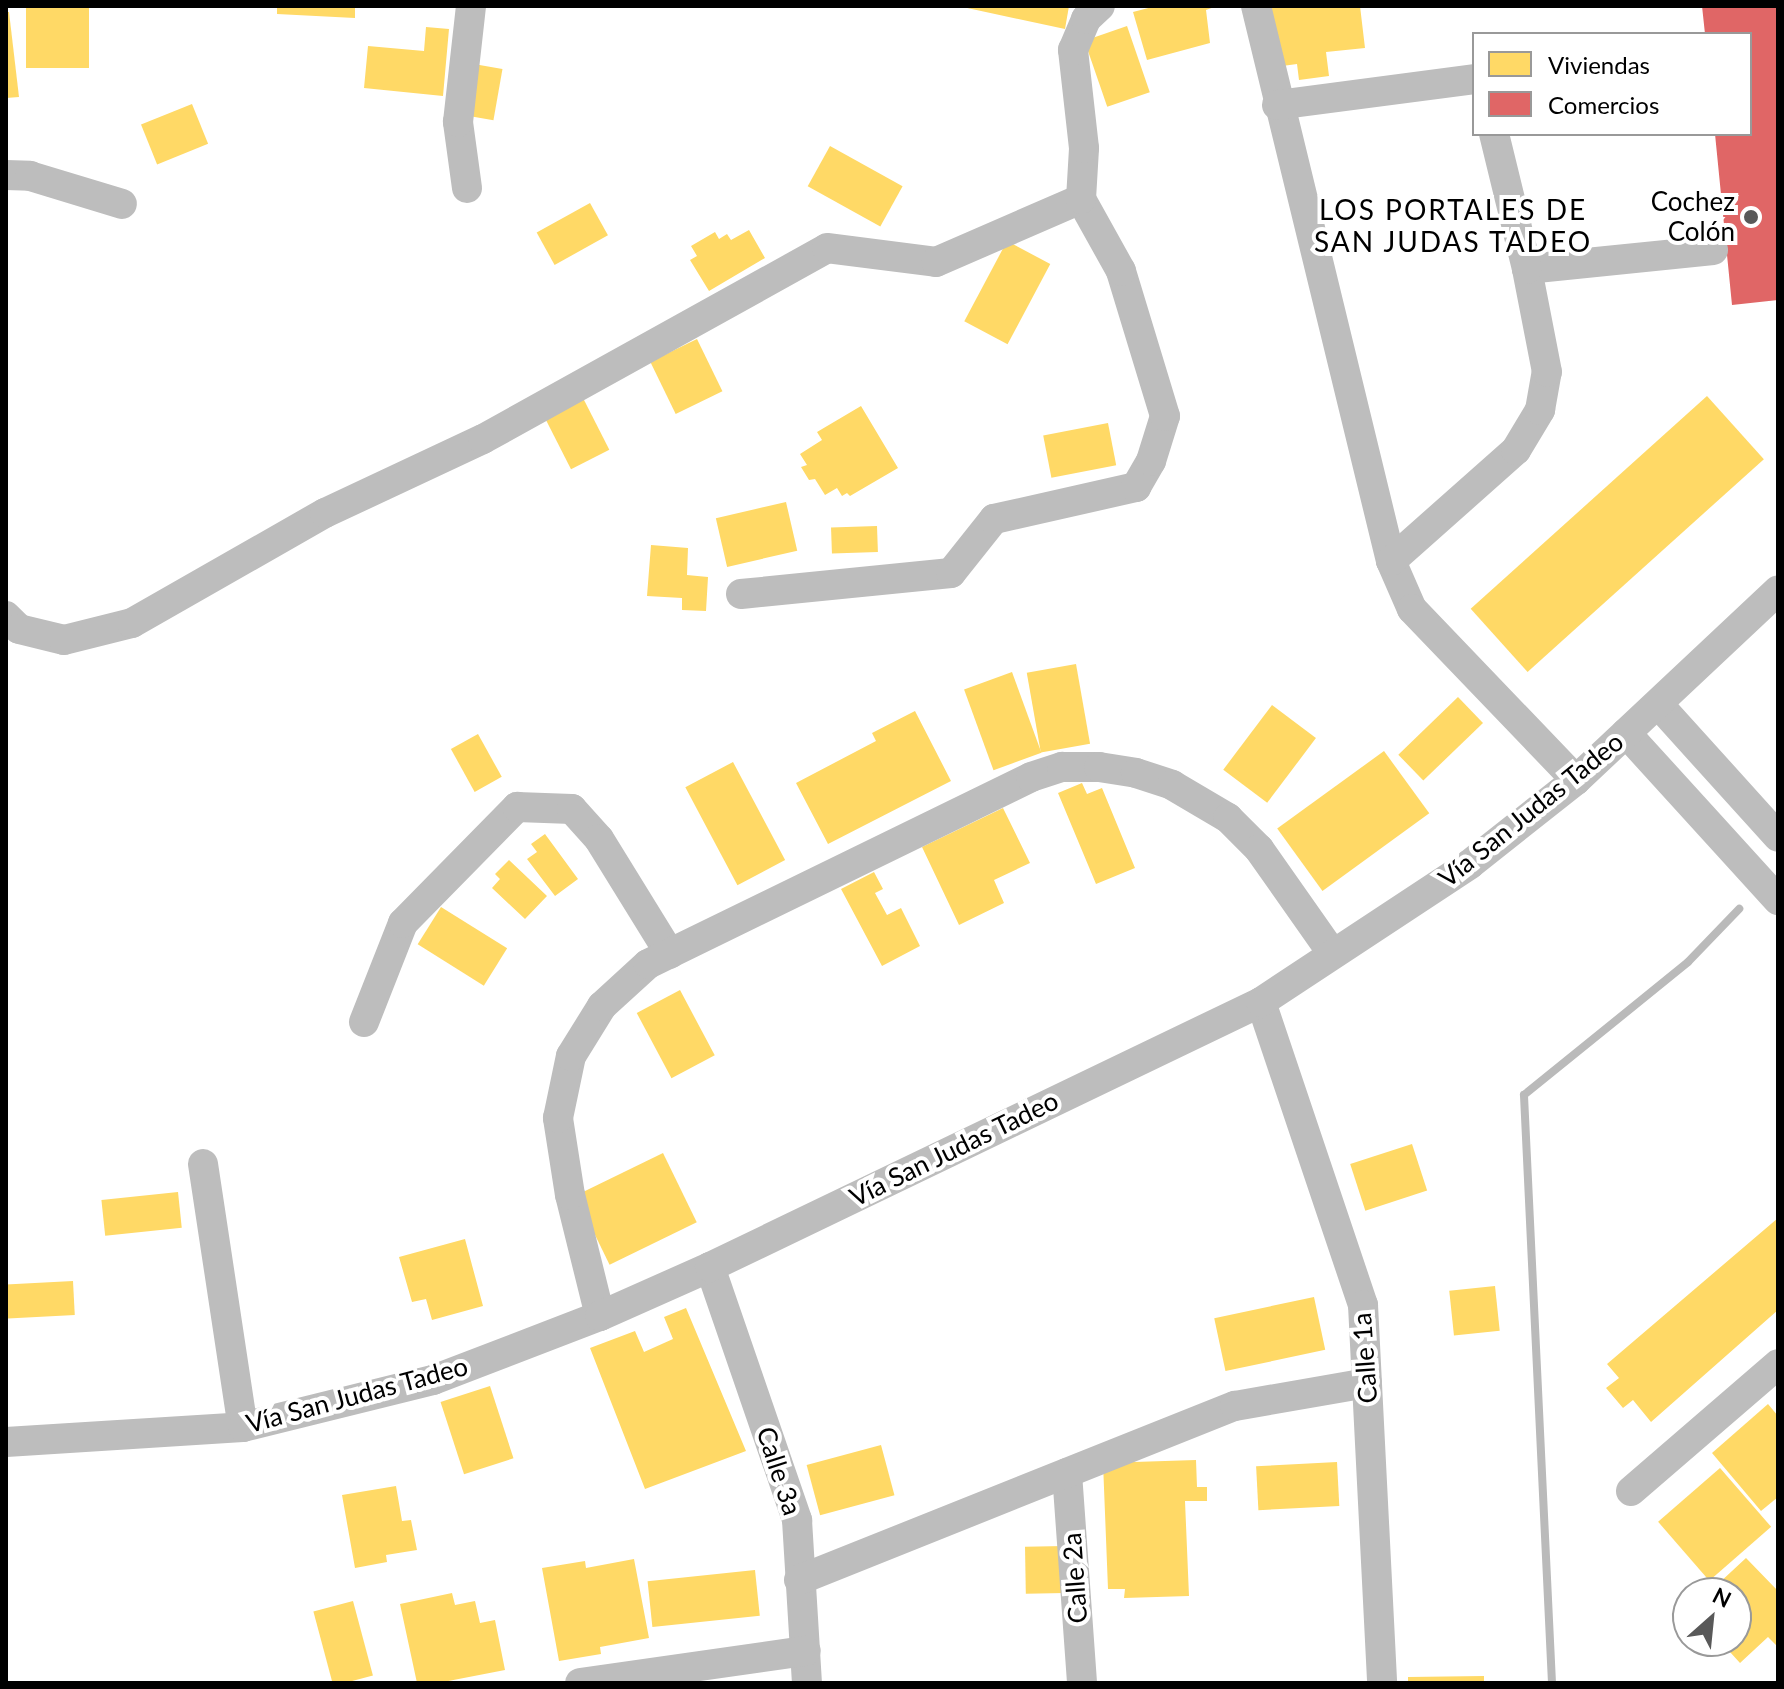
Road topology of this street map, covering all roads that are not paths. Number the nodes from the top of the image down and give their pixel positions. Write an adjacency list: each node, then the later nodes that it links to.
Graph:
1 (471, 6): 8 (street)
2 (1100, 6): 9 (street)
3 (1256, 6): 5 (street)
4 (1472, 79): 5 (street)
5 (1277, 105): 13 (street)
6 (1494, 136): 12 (street)
7 (6, 175): 10 (street)
8 (467, 188)
9 (1081, 199): 15 (street); 16 (street)
10 (122, 204)
11 (1713, 250): 12 (street)
12 (1527, 269): 13 (street)
13 (1391, 561): 19 (street)
14 (1778, 590): 17 (street, Vía San Judas Tadeo)
15 (741, 594)
16 (6, 616)
17 (1658, 704): 18 (street, Vía San Judas Tadeo); 20 (street)
18 (1626, 733): 19 (street, Vía San Judas Tadeo); 21 (street)
19 (1576, 780): 22 (street, Vía San Judas Tadeo)
20 (1778, 837)
21 (1778, 900)
22 (1332, 953): 23 (street); 24 (street, Vía San Judas Tadeo)
23 (670, 954): 25 (street); 28 (street)
24 (1261, 1002): 27 (street, Vía San Judas Tadeo); 30 (street, Calle 1a)
25 (364, 1022)
26 (203, 1164): 31 (street)
27 (710, 1267): 28 (street, Vía San Judas Tadeo); 35 (street, Calle 3a)
28 (600, 1316): 31 (street, Vía San Judas Tadeo)
29 (1775, 1371): 34 (street)
30 (1367, 1383): 33 (street); 40 (street, Calle 1a)
31 (243, 1427): 32 (street, Vía San Judas Tadeo)
32 (6, 1442)
33 (1067, 1473): 35 (street); 39 (street, Calle 2a)
34 (1631, 1491)
35 (799, 1580): 36 (street, Calle 3a)
36 (806, 1651): 37 (street); 38 (street, Calle 3a)
37 (580, 1683)
38 (807, 1683)
39 (1082, 1683)
40 (1382, 1683)

